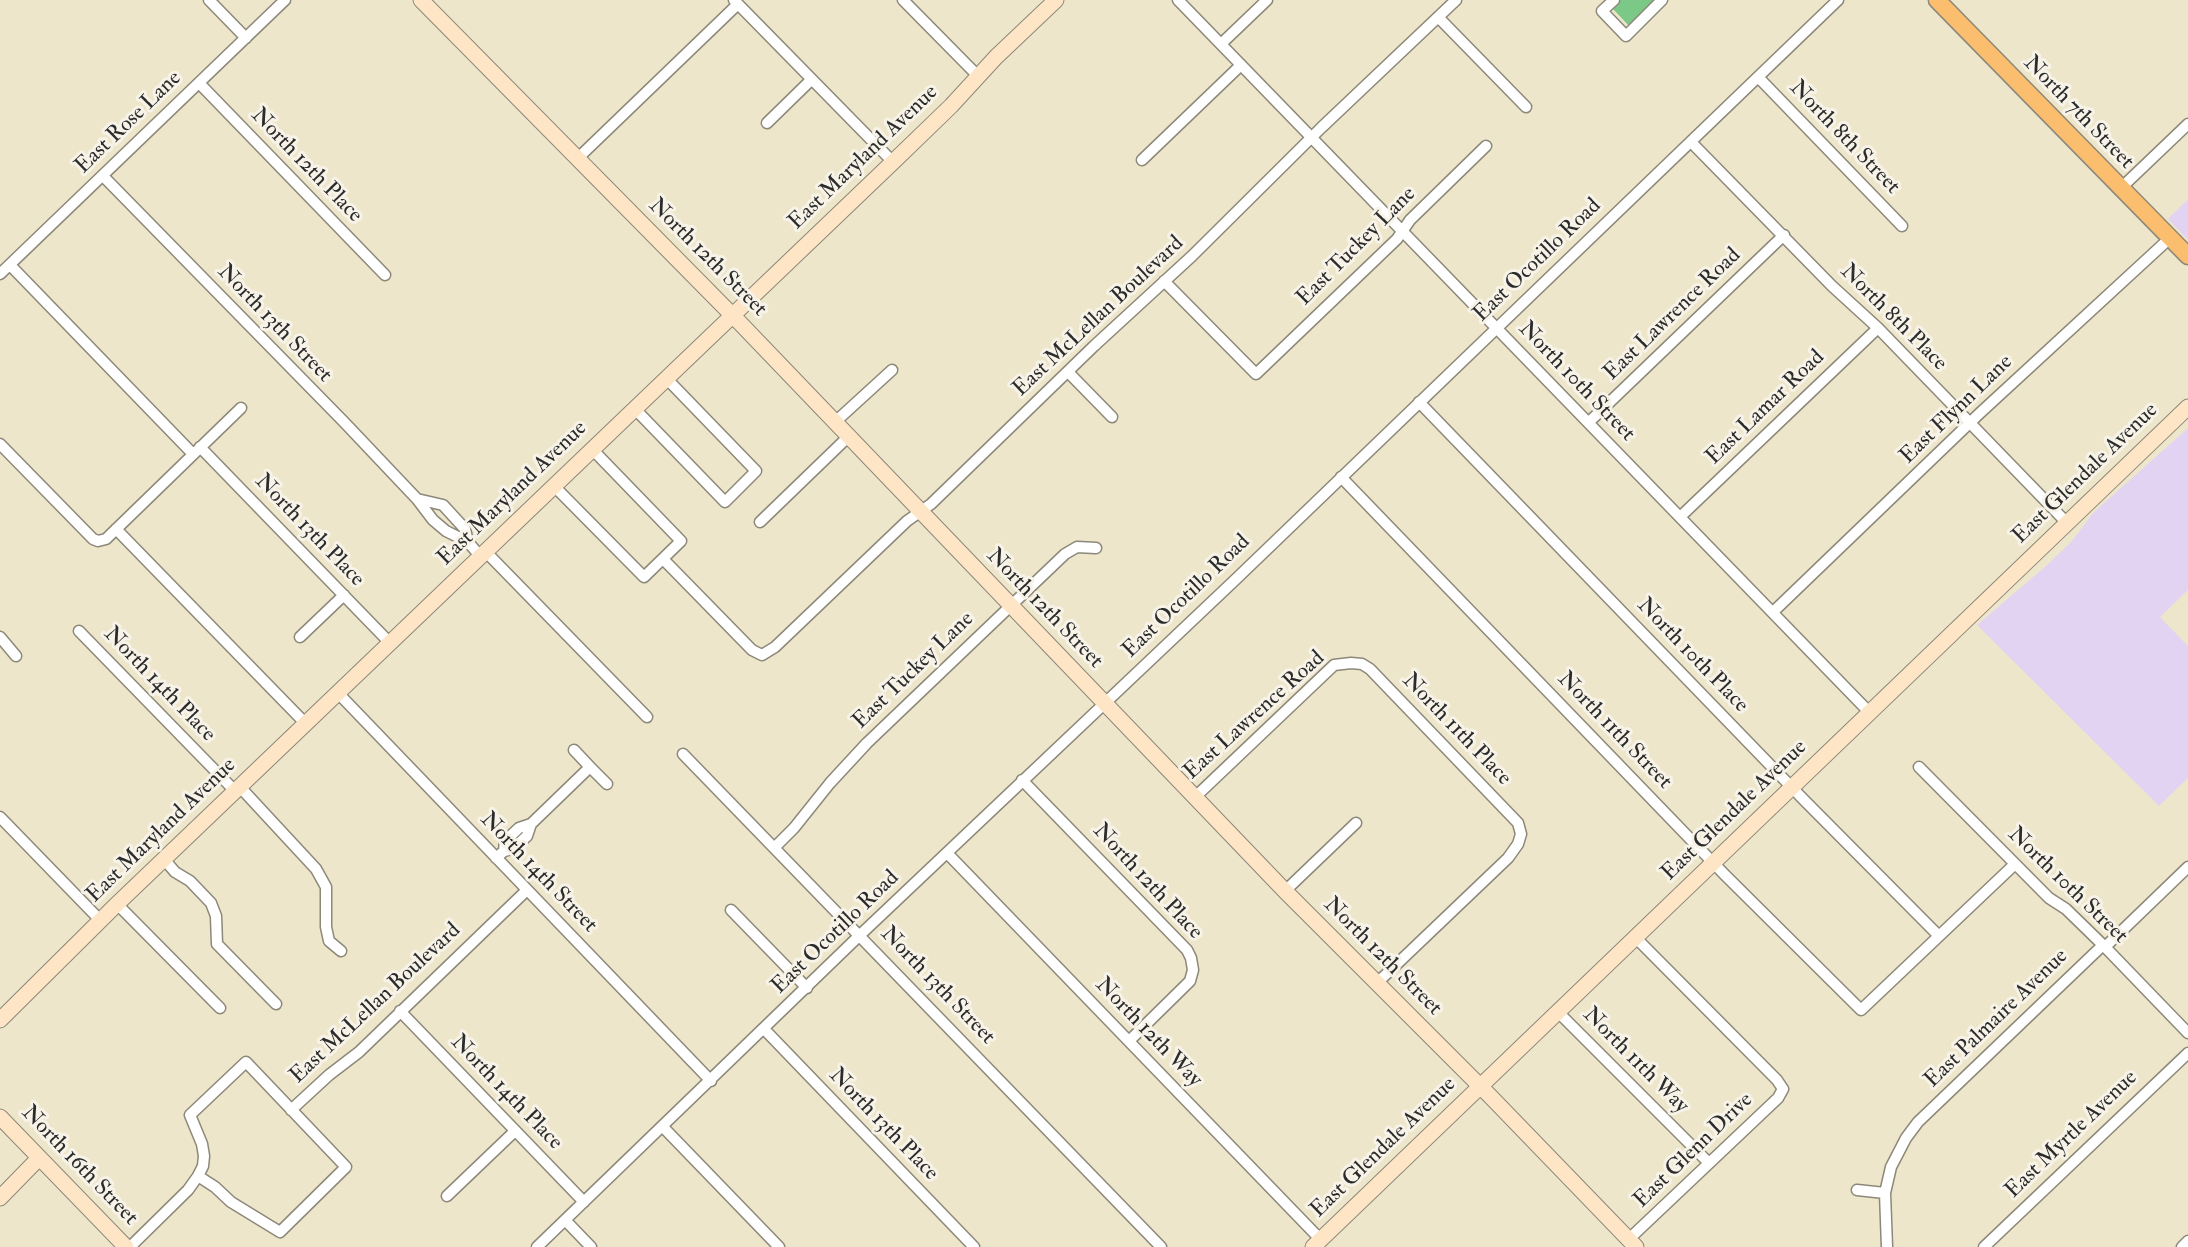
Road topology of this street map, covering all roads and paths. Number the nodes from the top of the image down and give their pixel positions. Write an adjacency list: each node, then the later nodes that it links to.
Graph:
1 (209, 0): 15 (street)
2 (285, 0): 15 (street, East Rose Lane)
3 (421, 0): 28 (street, North 12th Street)
4 (903, 0): 18 (street)
5 (1056, 0): 18 (street, East Maryland Avenue)
6 (1178, 0): 16 (street, North 10th Street)
7 (1267, 0): 16 (street)
8 (1456, 0): 14 (street, East McLellan Boulevard)
9 (1614, 0): 10 (street)
10 (1662, 0)
11 (1838, 0): 19 (street, East Ocotillo Road)
12 (1937, 0): 32 (main road, North 7th Street)
13 (736, 2): 20 (street); 28 (street)
14 (1438, 17): 22 (street); 25 (street, East McLellan Boulevard)
15 (246, 38): 21 (street, East Rose Lane)
16 (1221, 44): 17 (street, North 10th Street)
17 (1241, 65): 25 (street, North 10th Street); 29 (street)
18 (978, 76): 30 (street, East Maryland Avenue)
19 (1758, 77): 26 (street, East Ocotillo Road); 33 (street, North 8th Street)
20 (811, 80): 23 (street); 30 (street)
21 (199, 83): 31 (street, East Rose Lane); 39 (street, North 12th Place)
22 (1526, 107)
23 (767, 123)
24 (2188, 124): 32 (street)
25 (1312, 138): 34 (street, North 10th Street); 40 (street, East McLellan Boulevard)
26 (1691, 141): 35 (street, North 8th Place); 42 (street, East Ocotillo Road)
27 (1486, 146): 34 (street, East Tuckey Lane)
28 (577, 159): 41 (street, North 12th Street)
29 (1142, 160)
30 (893, 162): 41 (street, East Maryland Avenue)
31 (103, 176): 38 (street, East Rose Lane); 61 (street, North 13th Street)
32 (2121, 188): 36 (main road, North 7th Street)
33 (1902, 226)
34 (1402, 230): 40 (street, East Tuckey Lane); 42 (street, North 10th Street)
35 (1784, 235): 43 (street, North 8th Place); 52 (street, East Lawrence Road)
36 (2170, 238): 37 (main road, North 7th Street); 54 (street, East Flynn Lane)
37 (2188, 256)
38 (3, 269): 58 (street, North 13th Place)
39 (385, 275)
40 (1164, 281): 45 (street, East McLellan Boulevard)
41 (732, 316): 46 (street, East Maryland Avenue); 53 (street, North 12th Street)
42 (1497, 327): 47 (street, East Ocotillo Road); 52 (street, North 10th Street)
43 (1878, 328): 54 (street, North 8th Place); 63 (street, East Lamar Road)
44 (892, 370): 53 (street)
45 (1068, 372): 51 (street); 62 (street, East McLellan Boulevard)
46 (666, 378): 50 (street, East Maryland Avenue); 50 (street)
47 (1419, 402): 59 (street, East Ocotillo Road); 91 (street, North 10th Place)
48 (2188, 407): 65 (street, East Glendale Avenue)
49 (241, 408): 58 (street)
50 (635, 409): 57 (street, East Maryland Avenue)
51 (1112, 417)
52 (1589, 422): 63 (street, North 10th Street)
53 (834, 423): 55 (street, North 12th Street)
54 (1970, 424): 65 (street, North 8th Place); 73 (street, East Flynn Lane)
55 (848, 437): 62 (street, North 12th Street); 64 (street)
56 (0, 444): 66 (street)
57 (592, 449): 60 (street, East Maryland Avenue); 70 (street)
58 (197, 451): 66 (street); 71 (street, North 13th Place)
59 (1341, 477): 81 (street, East Ocotillo Road); 100 (street, North 11th Street)
60 (554, 486): 69 (street, East Maryland Avenue); 70 (street)
61 (417, 499): 67 (street, North 13th Street); 67 (street, North 13th Street)
62 (919, 512): 70 (street, East McLellan Boulevard); 72 (street, North 12th Street)
63 (1680, 517): 73 (street, North 10th Street)
64 (760, 522)
65 (2067, 524): 82 (street, East Glendale Avenue)
66 (116, 529): 84 (street)
67 (468, 542): 69 (street, North 13th Street)
68 (1096, 548): 72 (street, East Tuckey Lane)
69 (484, 554): 77 (street, East Maryland Avenue); 83 (street, North 13th Street)
70 (663, 559)
71 (344, 595): 76 (street); 77 (street, North 13th Place)
72 (1010, 607): 81 (street, North 12th Street); 96 (street, East Tuckey Lane)
73 (1773, 612): 82 (street, North 10th Street)
74 (79, 631): 92 (street, North 14th Place)
75 (0, 637): 78 (street)
76 (300, 637)
77 (390, 642): 80 (street, East Maryland Avenue)
78 (16, 656)
79 (1343, 662): 93 (street, East Lawrence Road); 113 (street, North 11th Place)
80 (338, 693): 84 (street, East Maryland Avenue); 98 (street, North 14th Street)
81 (1104, 704): 89 (street, East Ocotillo Road); 93 (street, North 12th Street)
82 (1870, 713): 91 (street, East Glendale Avenue)
83 (647, 717)
84 (306, 724): 92 (street, East Maryland Avenue)
85 (574, 750): 87 (street)
86 (682, 754): 96 (street, North 13th Street)
87 (590, 767): 90 (street); 98 (street)
88 (1919, 767): 101 (street, North 10th Street)
89 (1022, 780): 97 (street, East Ocotillo Road); 122 (street, North 12th Place)
90 (607, 784)
91 (1793, 788): 100 (street, East Glendale Avenue); 109 (street, North 10th Place)
92 (237, 789): 99 (street, East Maryland Avenue); 112 (street, North 14th Place)
93 (1194, 798): 104 (street, North 12th Street)
94 (0, 817): 107 (street)
95 (1356, 823): 104 (street)
96 (775, 847): 108 (street, North 13th Street)
97 (947, 852): 108 (street, East Ocotillo Road); 122 (street, North 12th Way)
98 (500, 854): 103 (street, North 14th Street)
99 (164, 859): 105 (street, East Maryland Avenue); 115 (street)
100 (1715, 862): 109 (street, North 11th Street); 110 (street, East Glendale Avenue)
101 (2015, 864): 109 (street); 111 (street, North 10th Street)
102 (2188, 867): 111 (street, East Palmaire Avenue)
103 (527, 890): 117 (street, East McLellan Boulevard); 124 (street, North 14th Street)
104 (1285, 891): 113 (street, North 12th Street)
105 (117, 904): 107 (street, East Maryland Avenue); 116 (street)
106 (731, 910): 114 (street)
107 (101, 921): 119 (street, East Maryland Avenue)
108 (860, 935): 114 (street, East Ocotillo Road); 147 (street, North 13th Street)
109 (1939, 936)
110 (1635, 938): 118 (street, East Glendale Avenue); 131 (street, East Glenn Drive)
111 (2104, 946): 121 (street, North 10th Street); 134 (street, East Palmaire Avenue)
112 (341, 951)
113 (1378, 982): 125 (street, North 12th Street)
114 (807, 988): 120 (street, East Ocotillo Road)
115 (276, 1004)
116 (220, 1008)
117 (400, 1011): 126 (street, East McLellan Boulevard); 129 (street, North 14th Place)
118 (1558, 1012): 125 (street, East Glendale Avenue); 131 (street, North 11th Way)
119 (0, 1020)
120 (764, 1029): 124 (street, East Ocotillo Road); 146 (street, North 13th Place)
121 (2188, 1033)
122 (1129, 1041): 140 (street, North 12th Way)
123 (2188, 1053): 149 (street, East Myrtle Avenue)
124 (711, 1081): 128 (street, East Ocotillo Road)
125 (1481, 1086): 140 (street, East Glendale Avenue); 141 (street, North 12th Street)
126 (291, 1110): 132 (street, East McLellan Boulevard); 132 (street)
127 (0, 1117): 130 (street, North 16th Street)
128 (663, 1127): 137 (street, East Ocotillo Road); 145 (street)
129 (515, 1131): 135 (street); 137 (street, North 14th Place)
130 (39, 1158): 136 (street); 142 (street, North 16th Street)
131 (1709, 1163): 141 (street, East Glenn Drive)
132 (198, 1176): 142 (street)
133 (1857, 1190): 134 (street)
134 (1885, 1192): 148 (street)
135 (447, 1196)
136 (0, 1198)
137 (584, 1202): 138 (street, East Ocotillo Road)
138 (565, 1220): 143 (street, East Ocotillo Road); 144 (street)
139 (2188, 1241): 150 (street)
140 (1317, 1243)
141 (1632, 1243)
142 (128, 1247)
143 (537, 1247)
144 (591, 1247)
145 (779, 1247)
146 (974, 1247)
147 (1161, 1247)
148 (1887, 1247)
149 (1984, 1247)
150 (2182, 1247)

